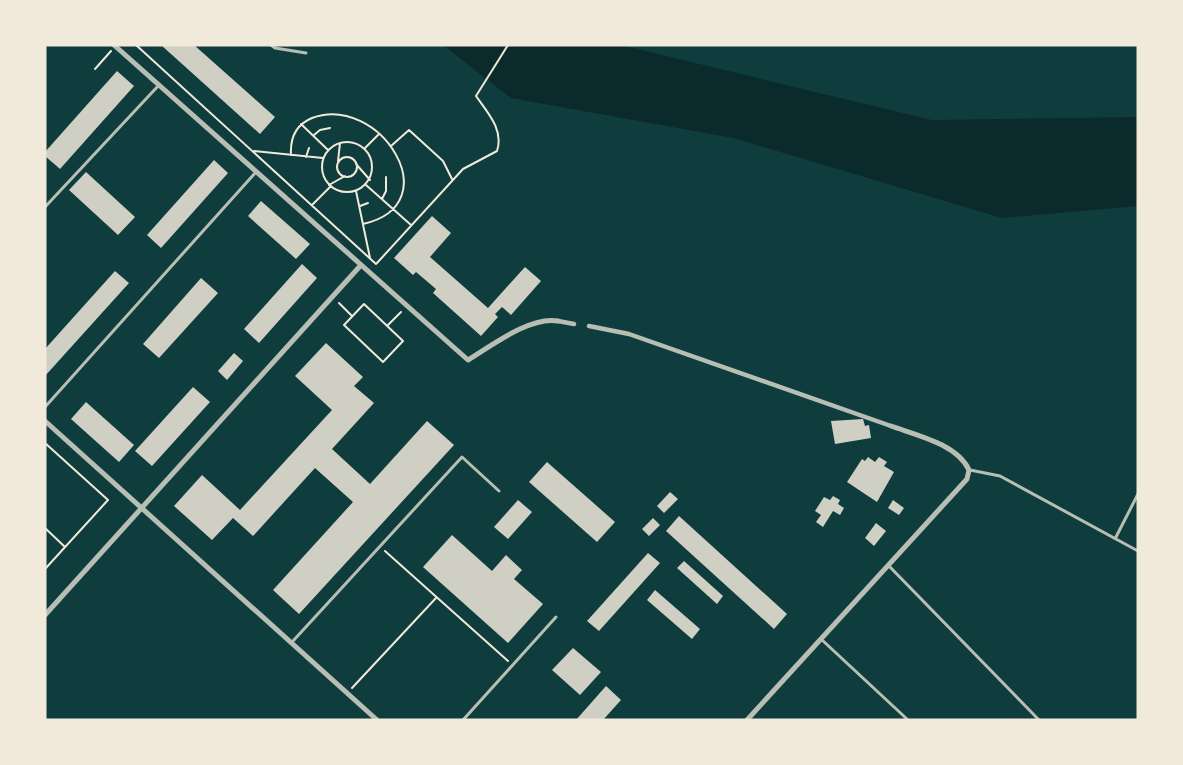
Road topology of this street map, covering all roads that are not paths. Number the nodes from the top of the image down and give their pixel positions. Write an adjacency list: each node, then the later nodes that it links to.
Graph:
1 (271, 45): 3 (lane)
2 (116, 46): 4 (street)
3 (306, 53)
4 (159, 85): 5 (street); 6 (lane)
5 (256, 172): 7 (street); 11 (lane)
6 (45, 207)
7 (362, 265): 8 (street); 17 (street)
8 (558, 321): 9 (street)
9 (574, 324)
10 (589, 327): 13 (street)
11 (45, 407)
12 (45, 421): 17 (street)
13 (891, 426): 14 (street)
14 (969, 470): 18 (lane); 20 (street)
15 (499, 491): 24 (lane)
16 (1138, 494): 18 (lane)
17 (141, 507): 21 (street); 24 (street)
18 (1116, 537): 19 (lane)
19 (1138, 551)
20 (889, 566): 23 (street); 29 (lane)
21 (45, 615)
22 (556, 617): 26 (lane)
23 (820, 638): 27 (street); 28 (lane)
24 (293, 641): 25 (street)
25 (377, 720)
26 (463, 720)
27 (747, 720)
28 (908, 720)
29 (1039, 720)

